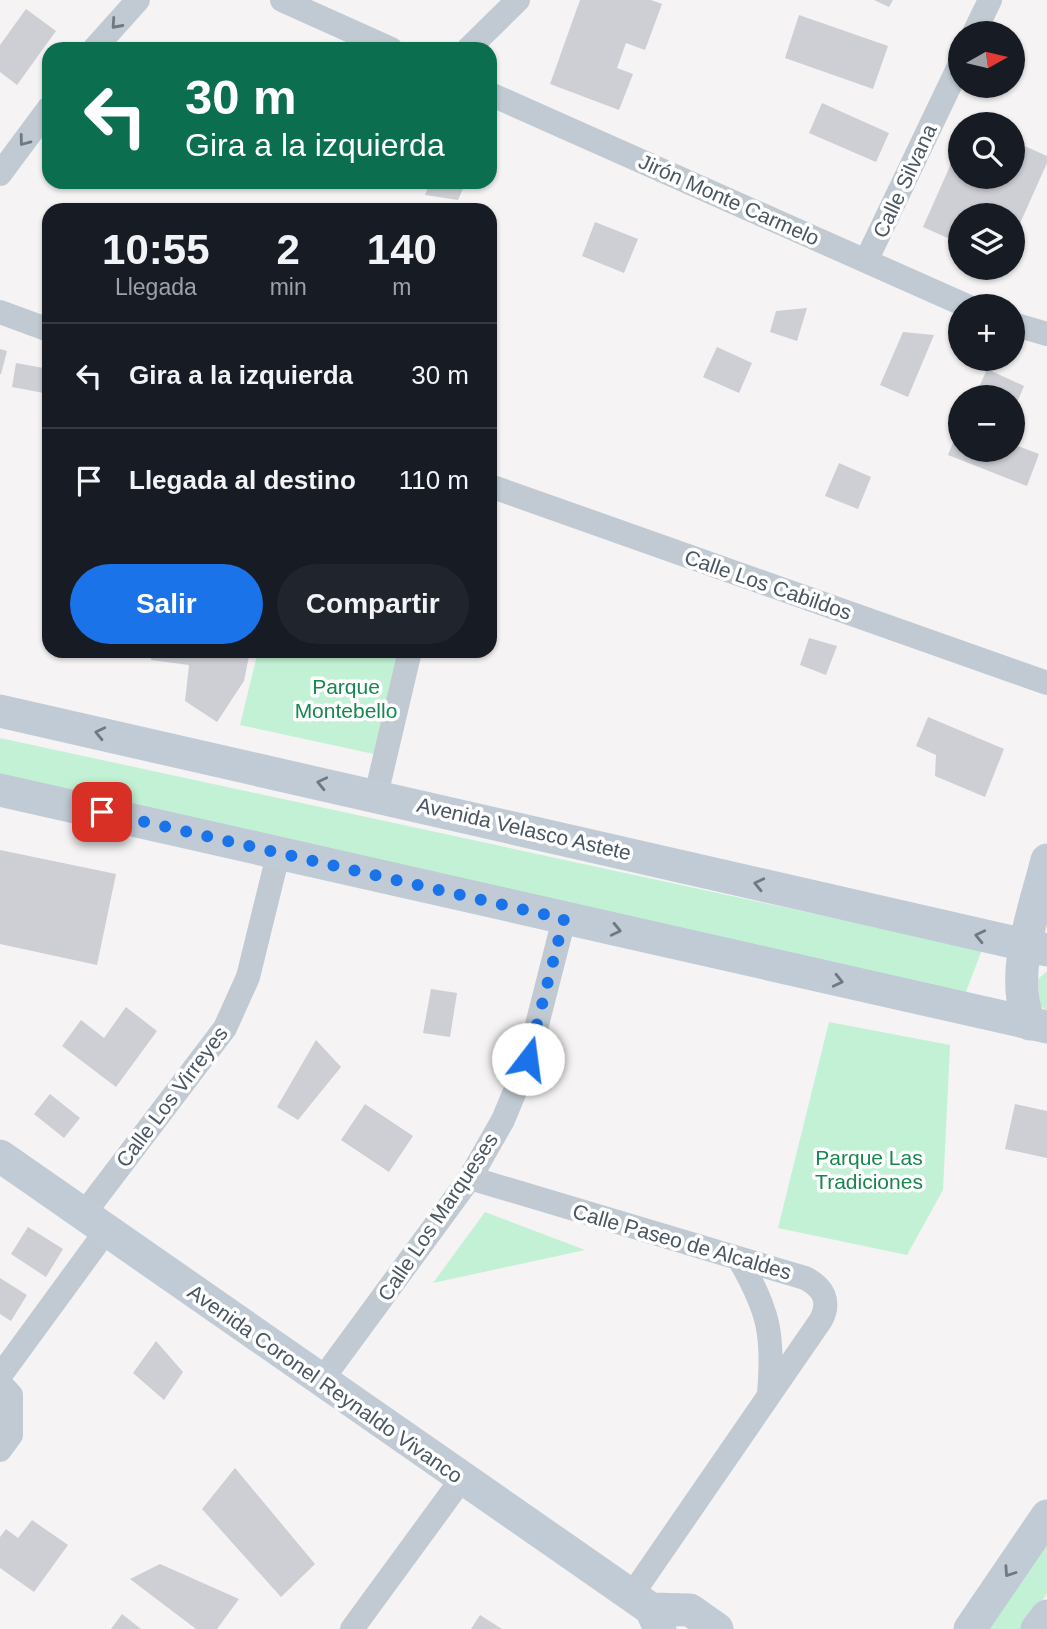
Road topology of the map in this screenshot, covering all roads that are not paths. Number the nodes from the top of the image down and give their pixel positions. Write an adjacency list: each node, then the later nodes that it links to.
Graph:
1 (138, 0): 6 (street, one-way to 6)
2 (282, 0): 7 (street)
3 (518, 0): 8 (street)
4 (990, 0): 5 (street)
5 (980, 21)
6 (100, 42)
7 (375, 42)
8 (475, 42)
9 (948, 89): 13 (street, Calle Silvana)
10 (497, 97): 13 (street, Jirón Monte Carmelo)
11 (42, 117): 12 (street, one-way to 12)
12 (0, 174)
13 (866, 261): 14 (street, Jirón Monte Carmelo)
14 (948, 298)
15 (0, 312): 16 (street)
16 (42, 327)
17 (1025, 328): 18 (street)
18 (1047, 334)
19 (497, 488): 21 (street, Calle Los Cabildos)
20 (408, 658): 24 (street)
21 (1047, 683)
22 (0, 711): 24 (main road, Avenida Velasco Astete, one-way to 22)
23 (0, 790): 25 (main road)
24 (376, 795): 28 (main road, Avenida Velasco Astete, one-way to 24)
25 (279, 851): 27 (main road); 32 (street, Calle Los Virreyes)
26 (1047, 860): 28 (main road)
27 (564, 919): 29 (main road, one-way to 29); 31 (street, Calle Los Marqueses)
28 (1037, 948): 29 (main road)
29 (1038, 1025)
30 (0, 1156): 32 (main road, Avenida Coronel Reynaldo Vivanco)
31 (470, 1178): 33 (street, Calle Paseo de Alcaldes); 35 (street, Calle Los Marqueses)
32 (94, 1223): 34 (street, Calle Los Virreyes); 35 (main road, Avenida Coronel Reynaldo Vivanco)
33 (739, 1259): 37 (street); 37 (street, Calle Paseo de Alcaldes)
34 (0, 1377)
35 (321, 1381): 39 (main road, Avenida Coronel Reynaldo Vivanco)
36 (0, 1383): 38 (street)
37 (769, 1396): 41 (street, Calle Paseo de Alcaldes)
38 (0, 1450)
39 (461, 1479): 41 (main road, Avenida Coronel Reynaldo Vivanco); 43 (street)
40 (1047, 1516): 45 (main road, one-way to 45)
41 (647, 1611): 44 (main road)
42 (1047, 1616): 46 (main road)
43 (352, 1629)
44 (716, 1629)
45 (970, 1629)
46 (1037, 1629)

